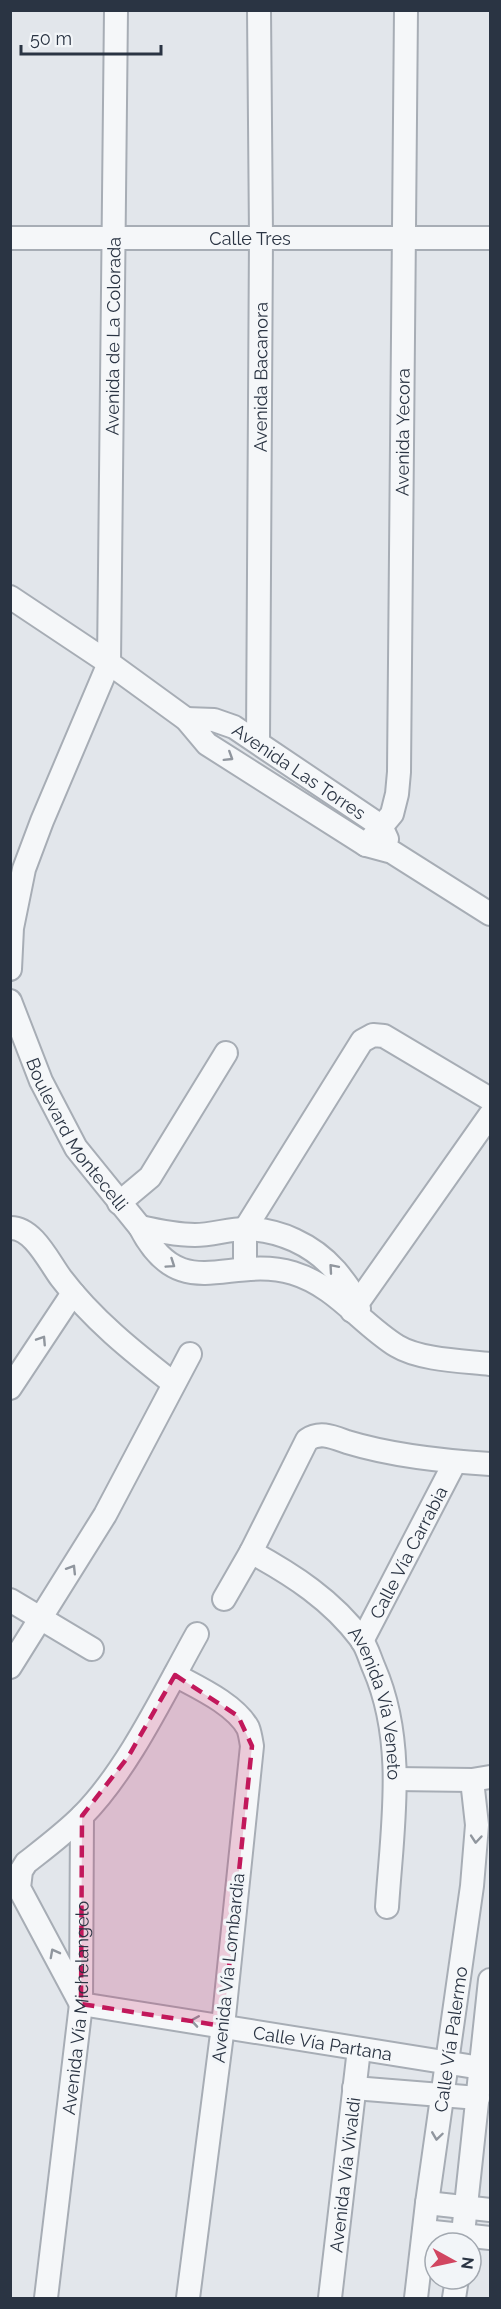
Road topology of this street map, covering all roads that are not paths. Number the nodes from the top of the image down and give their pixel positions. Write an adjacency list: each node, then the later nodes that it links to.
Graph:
1 (116, 10): 5 (street, Avenida de La Colorada)
2 (259, 10): 4 (street, Avenida Bacanora)
3 (405, 10): 7 (street, Avenida Yecora)
4 (261, 236): 5 (street, Calle Tres); 7 (street, Calle Tres); 12 (street, Avenida Bacanora)
5 (113, 237): 6 (street, Calle Tres); 10 (street, Avenida de La Colorada)
6 (10, 238)
7 (403, 238): 8 (street, Calle Tres); 13 (street, Avenida Yecora)
8 (490, 238)
9 (10, 597): 10 (street, Avenida Las Torres)
10 (109, 663): 11 (street, Avenida Las Torres); 17 (street)
11 (186, 719): 12 (street, Avenida Las Torres); 14 (street, Avenida Las Torres, one-way to 14)
12 (258, 741): 13 (street, Avenida Las Torres)
13 (381, 826): 14 (street, Avenida Yecora); 15 (street, Avenida Las Torres)
14 (366, 845): 15 (street, Avenida Las Torres)
15 (392, 852): 16 (street, Avenida Las Torres)
16 (490, 914)
17 (10, 969)
18 (10, 1001): 22 (street, Boulevard Montecelli)
19 (226, 1053): 22 (street)
20 (490, 1099): 25 (street)
21 (490, 1115): 28 (street)
22 (119, 1203): 23 (street, Boulevard Montecelli)
23 (140, 1227): 25 (street, Boulevard Montecelli); 26 (street, Boulevard Montecelli, one-way to 26)
24 (10, 1228): 27 (street)
25 (245, 1229): 26 (street); 28 (street, Boulevard Montecelli, one-way to 25)
26 (245, 1268): 28 (street, Boulevard Montecelli)
27 (73, 1293): 31 (street); 32 (street, one-way to 27)
28 (357, 1310): 30 (street, Boulevard Montecelli)
29 (190, 1354): 31 (street)
30 (490, 1364)
31 (173, 1383): 38 (street, one-way to 31)
32 (10, 1388)
33 (455, 1462): 34 (street); 35 (street); 40 (street, Calle Vía Carrabia)
34 (490, 1464)
35 (251, 1552): 36 (street); 40 (street, Avenida Vía Veneto)
36 (224, 1599)
37 (10, 1600): 38 (street)
38 (41, 1619): 41 (street); 42 (street)
39 (198, 1634): 43 (street)
40 (362, 1641): 44 (street, Avenida Vía Veneto)
41 (92, 1649)
42 (10, 1667)
43 (175, 1675): 46 (street); 51 (street, Avenida Vía Lombardia)
44 (395, 1779): 45 (street); 47 (street, Avenida Vía Veneto)
45 (481, 1779): 49 (street, Calle Vía Palermo, one-way to 49)
46 (82, 1816): 50 (street, Avenida Vía Michelangelo); 50 (street, one-way to 46)
47 (387, 1907)
48 (489, 1991): 49 (street); 52 (street, Calle Vía Palermo)
49 (458, 1997): 54 (street, Calle Vía Palermo)
50 (81, 2004): 51 (street, Calle Vía Partana, one-way to 50); 65 (street, Avenida Vía Michelangelo)
51 (223, 2026): 53 (street, Calle Vía Partana); 66 (street, Avenida Vía Lombardia)
52 (487, 2036): 55 (street, Calle Vía Palermo)
53 (359, 2049): 54 (street, Calle Vía Partana); 56 (street, Avenida Vía Vivaldi)
54 (447, 2063): 55 (street, Calle Vía Partana); 57 (street, Calle Vía Palermo)
55 (481, 2068): 58 (street, Calle Vía Palermo)
56 (354, 2088): 57 (street, Calle Vía Partana); 67 (street, Avenida Vía Vivaldi)
57 (443, 2095): 58 (street, Calle Vía Partana); 59 (street, Calle Vía Palermo, one-way to 59)
58 (478, 2098): 60 (street, Calle Vía Palermo)
59 (427, 2203): 60 (street); 62 (street, Calle Vía Palermo)
60 (466, 2206): 61 (street); 63 (street, Calle Vía Palermo)
61 (490, 2210)
62 (424, 2231)
63 (463, 2231)
64 (423, 2239): 68 (street, Calle Vía Palermo)
65 (46, 2298)
66 (188, 2298)
67 (330, 2298)
68 (416, 2298)

